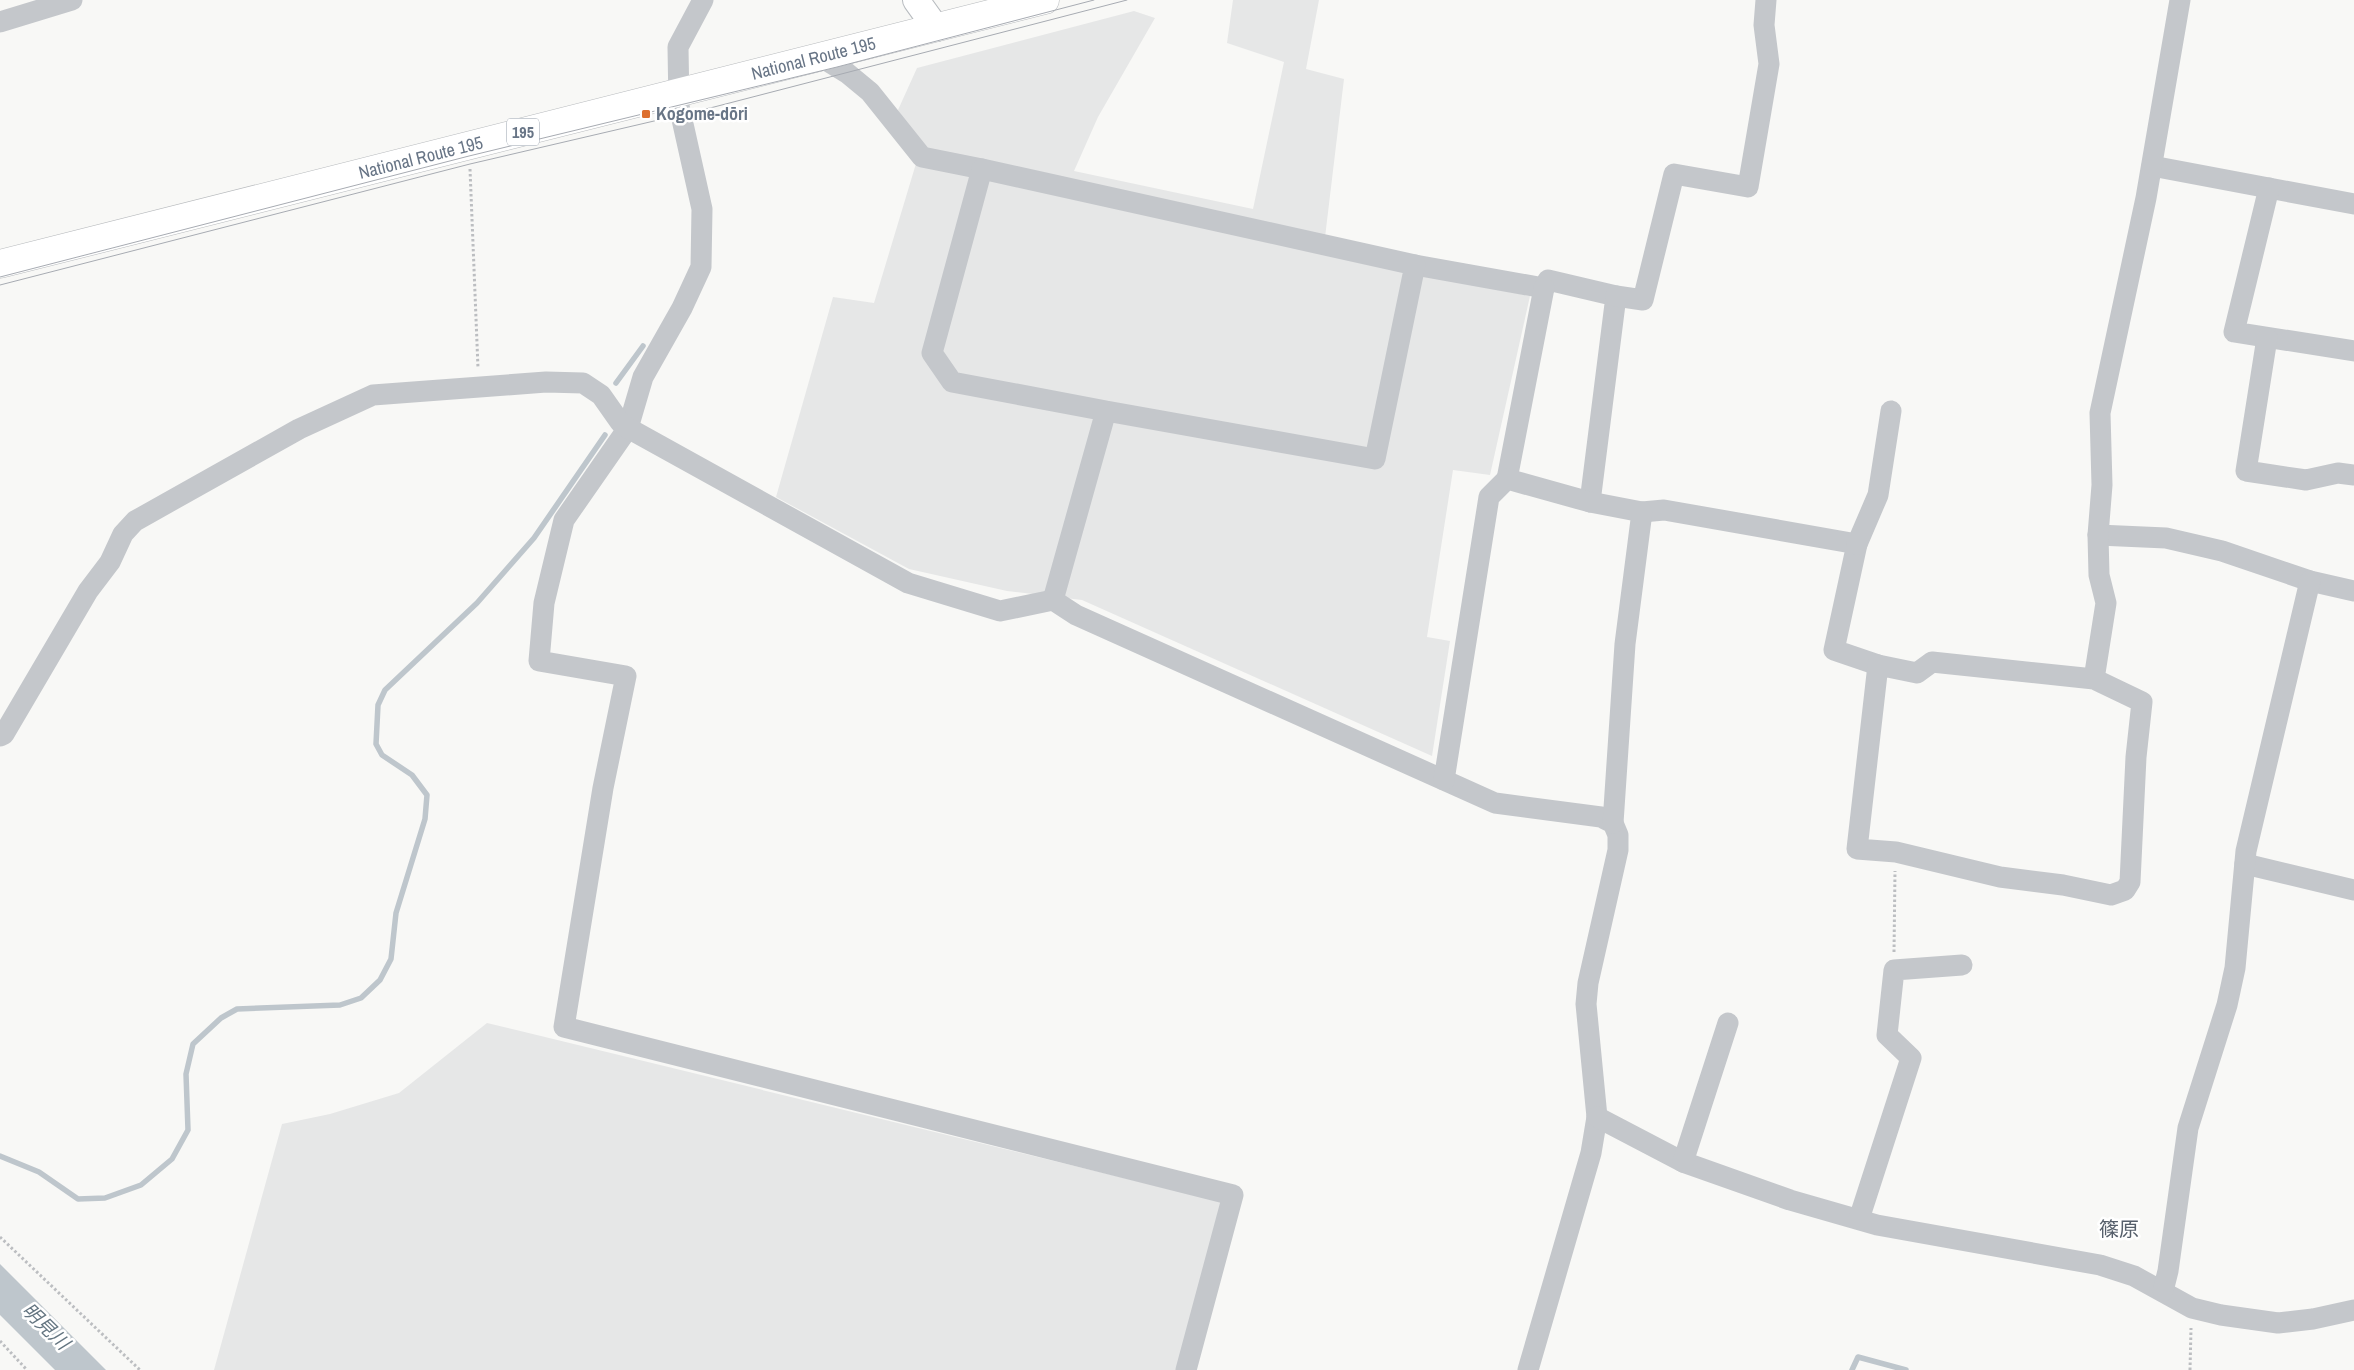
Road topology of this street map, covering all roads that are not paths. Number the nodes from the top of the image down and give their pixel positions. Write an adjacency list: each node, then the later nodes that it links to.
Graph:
1 (72, 0): 7 (street)
2 (703, 0): 10 (street)
3 (916, 0): 8 (main road)
4 (1045, 0): 8 (highway, National Route 195 / 195)
5 (1766, 0): 18 (street)
6 (2180, 0): 11 (street)
7 (0, 22)
8 (936, 28): 9 (highway, National Route 195 / 195)
9 (821, 57): 10 (highway, National Route 195 / 195); 12 (street)
10 (678, 93): 15 (highway, National Route 195 / 195); 23 (street)
11 (2152, 166): 13 (street); 28 (street)
12 (982, 169): 16 (street); 22 (street)
13 (2268, 188): 14 (street); 19 (street)
14 (2354, 204)
15 (0, 264)
16 (1415, 265): 17 (street); 22 (street)
17 (1544, 288): 18 (street); 25 (street)
18 (1616, 296): 26 (street)
19 (2268, 338): 20 (street); 24 (street)
20 (2354, 351)
21 (1891, 410): 29 (street)
22 (1106, 411): 32 (street)
23 (628, 428): 32 (street); 35 (street); 47 (street)
24 (2354, 476)
25 (1507, 479): 26 (street); 36 (street)
26 (1590, 502): 27 (street)
27 (1642, 512): 29 (street); 37 (street)
28 (2098, 535): 30 (street); 34 (street)
29 (1857, 544): 33 (street)
30 (2310, 581): 31 (street); 38 (street)
31 (2354, 591)
32 (1053, 600): 36 (street)
33 (1878, 665): 34 (street); 34 (street)
34 (2094, 679)
35 (0, 736)
36 (1444, 780): 37 (street)
37 (1614, 823): 42 (street)
38 (2245, 864): 39 (street); 45 (street)
39 (2354, 890)
40 (1962, 965): 44 (street)
41 (1728, 1023): 43 (street)
42 (1596, 1117): 43 (street); 48 (street)
43 (1683, 1162): 44 (street)
44 (1859, 1220): 45 (street)
45 (2163, 1291): 46 (street)
46 (2354, 1310)
47 (1186, 1370)
48 (1528, 1370)

